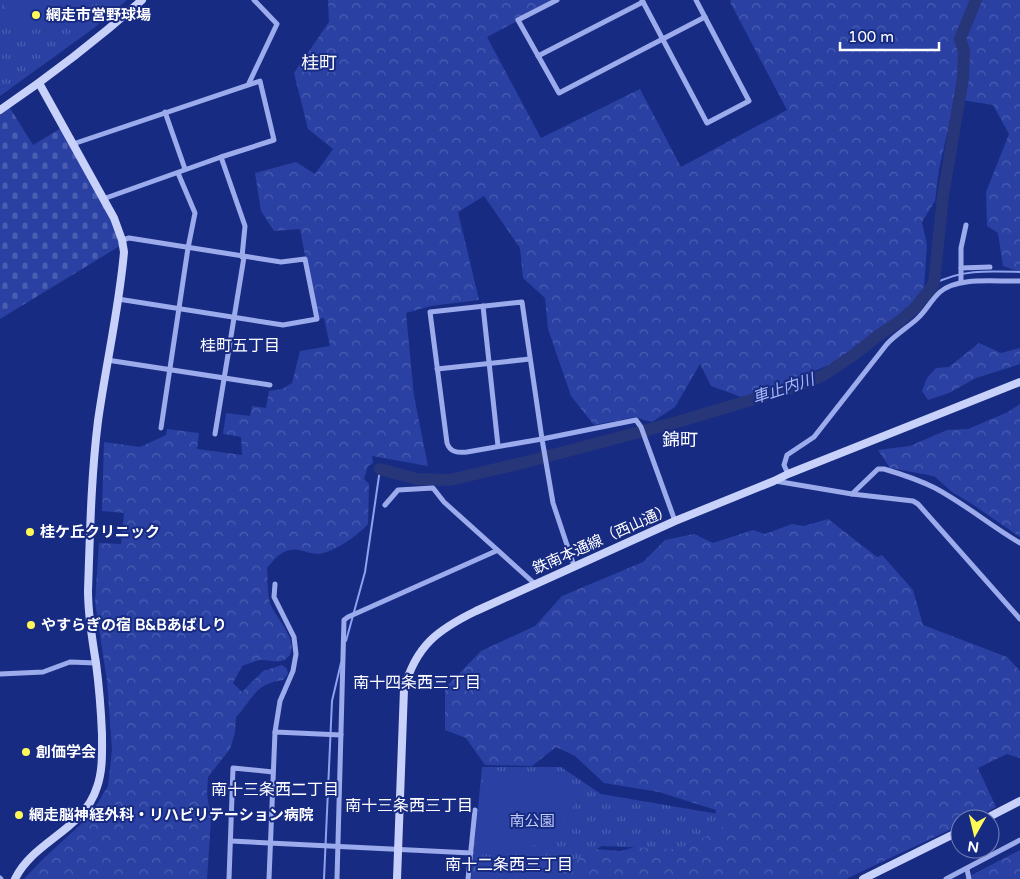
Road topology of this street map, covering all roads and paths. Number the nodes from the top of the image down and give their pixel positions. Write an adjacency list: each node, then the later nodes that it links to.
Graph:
1 (142, 0): 9 (street)
2 (254, 0): 10 (street)
3 (557, 0): 8 (street)
4 (696, 0): 6 (street)
5 (643, 1): 7 (street); 8 (street)
6 (705, 16): 7 (street); 7 (street)
7 (662, 39): 8 (street)
8 (538, 56)
9 (39, 83): 11 (street); 13 (street)
10 (249, 83): 12 (street); 14 (street)
11 (0, 110)
12 (165, 112): 13 (street); 15 (street)
13 (73, 144): 17 (street)
14 (221, 157): 15 (street); 21 (street)
15 (186, 170): 16 (street)
16 (178, 173): 17 (street); 20 (street)
17 (103, 199): 19 (street)
18 (966, 225): 23 (street)
19 (122, 240): 20 (street); 26 (street)
20 (188, 248): 21 (street); 28 (street)
21 (243, 257): 29 (street); 29 (street)
22 (990, 267): 23 (street)
23 (961, 269): 24 (street)
24 (961, 280): 25 (street); 42 (street)
25 (1020, 281)
26 (118, 300): 28 (street); 31 (street)
27 (483, 306): 30 (street); 32 (street); 34 (street)
28 (179, 309): 29 (street); 33 (street)
29 (234, 318): 35 (street)
30 (530, 359): 32 (street); 40 (street)
31 (107, 360): 33 (street); 54 (street)
32 (489, 364): 34 (street); 41 (street)
33 (169, 369): 35 (street); 38 (street)
34 (437, 369): 41 (street)
35 (224, 378): 37 (street); 39 (street)
36 (1020, 382): 42 (street, 鉄南本通線（西山通）)
37 (270, 385)
38 (161, 428)
39 (215, 434)
40 (542, 438): 41 (street); 46 (street); 49 (street)
41 (498, 446)
42 (788, 474): 43 (street, 鉄南本通線（西山通）)
43 (774, 481): 44 (street); 46 (street, 鉄南本通線（西山通）)
44 (852, 494): 47 (street); 52 (street)
45 (385, 505): 48 (street)
46 (675, 521): 49 (street, 鉄南本通線（西山通）)
47 (1020, 542)
48 (496, 551): 51 (street); 57 (street)
49 (574, 566): 51 (street, 鉄南本通線（西山通）)
50 (275, 584): 56 (street)
51 (534, 584): 67 (street, 鉄南本通線（西山通）)
52 (1018, 612): 53 (street)
53 (1020, 619)
54 (96, 663): 55 (street); 71 (street)
55 (0, 674)
56 (274, 732): 57 (street); 58 (street)
57 (341, 735): 66 (street)
58 (273, 772): 64 (street); 65 (street)
59 (1020, 801): 61 (street)
60 (475, 810): 68 (street)
61 (1000, 811)
62 (950, 836): 70 (street)
63 (1020, 840): 69 (street)
64 (231, 841): 65 (street); 72 (street)
65 (270, 843): 66 (street); 73 (street)
66 (338, 846): 67 (street); 74 (street)
67 (397, 849): 68 (street); 75 (street, 鉄南本通線（西山通）)
68 (471, 853): 76 (street)
69 (967, 869): 77 (street); 78 (street)
70 (866, 878)
71 (15, 879)
72 (229, 879)
73 (269, 879)
74 (337, 879)
75 (397, 879)
76 (468, 879)
77 (946, 879)
78 (969, 879)

